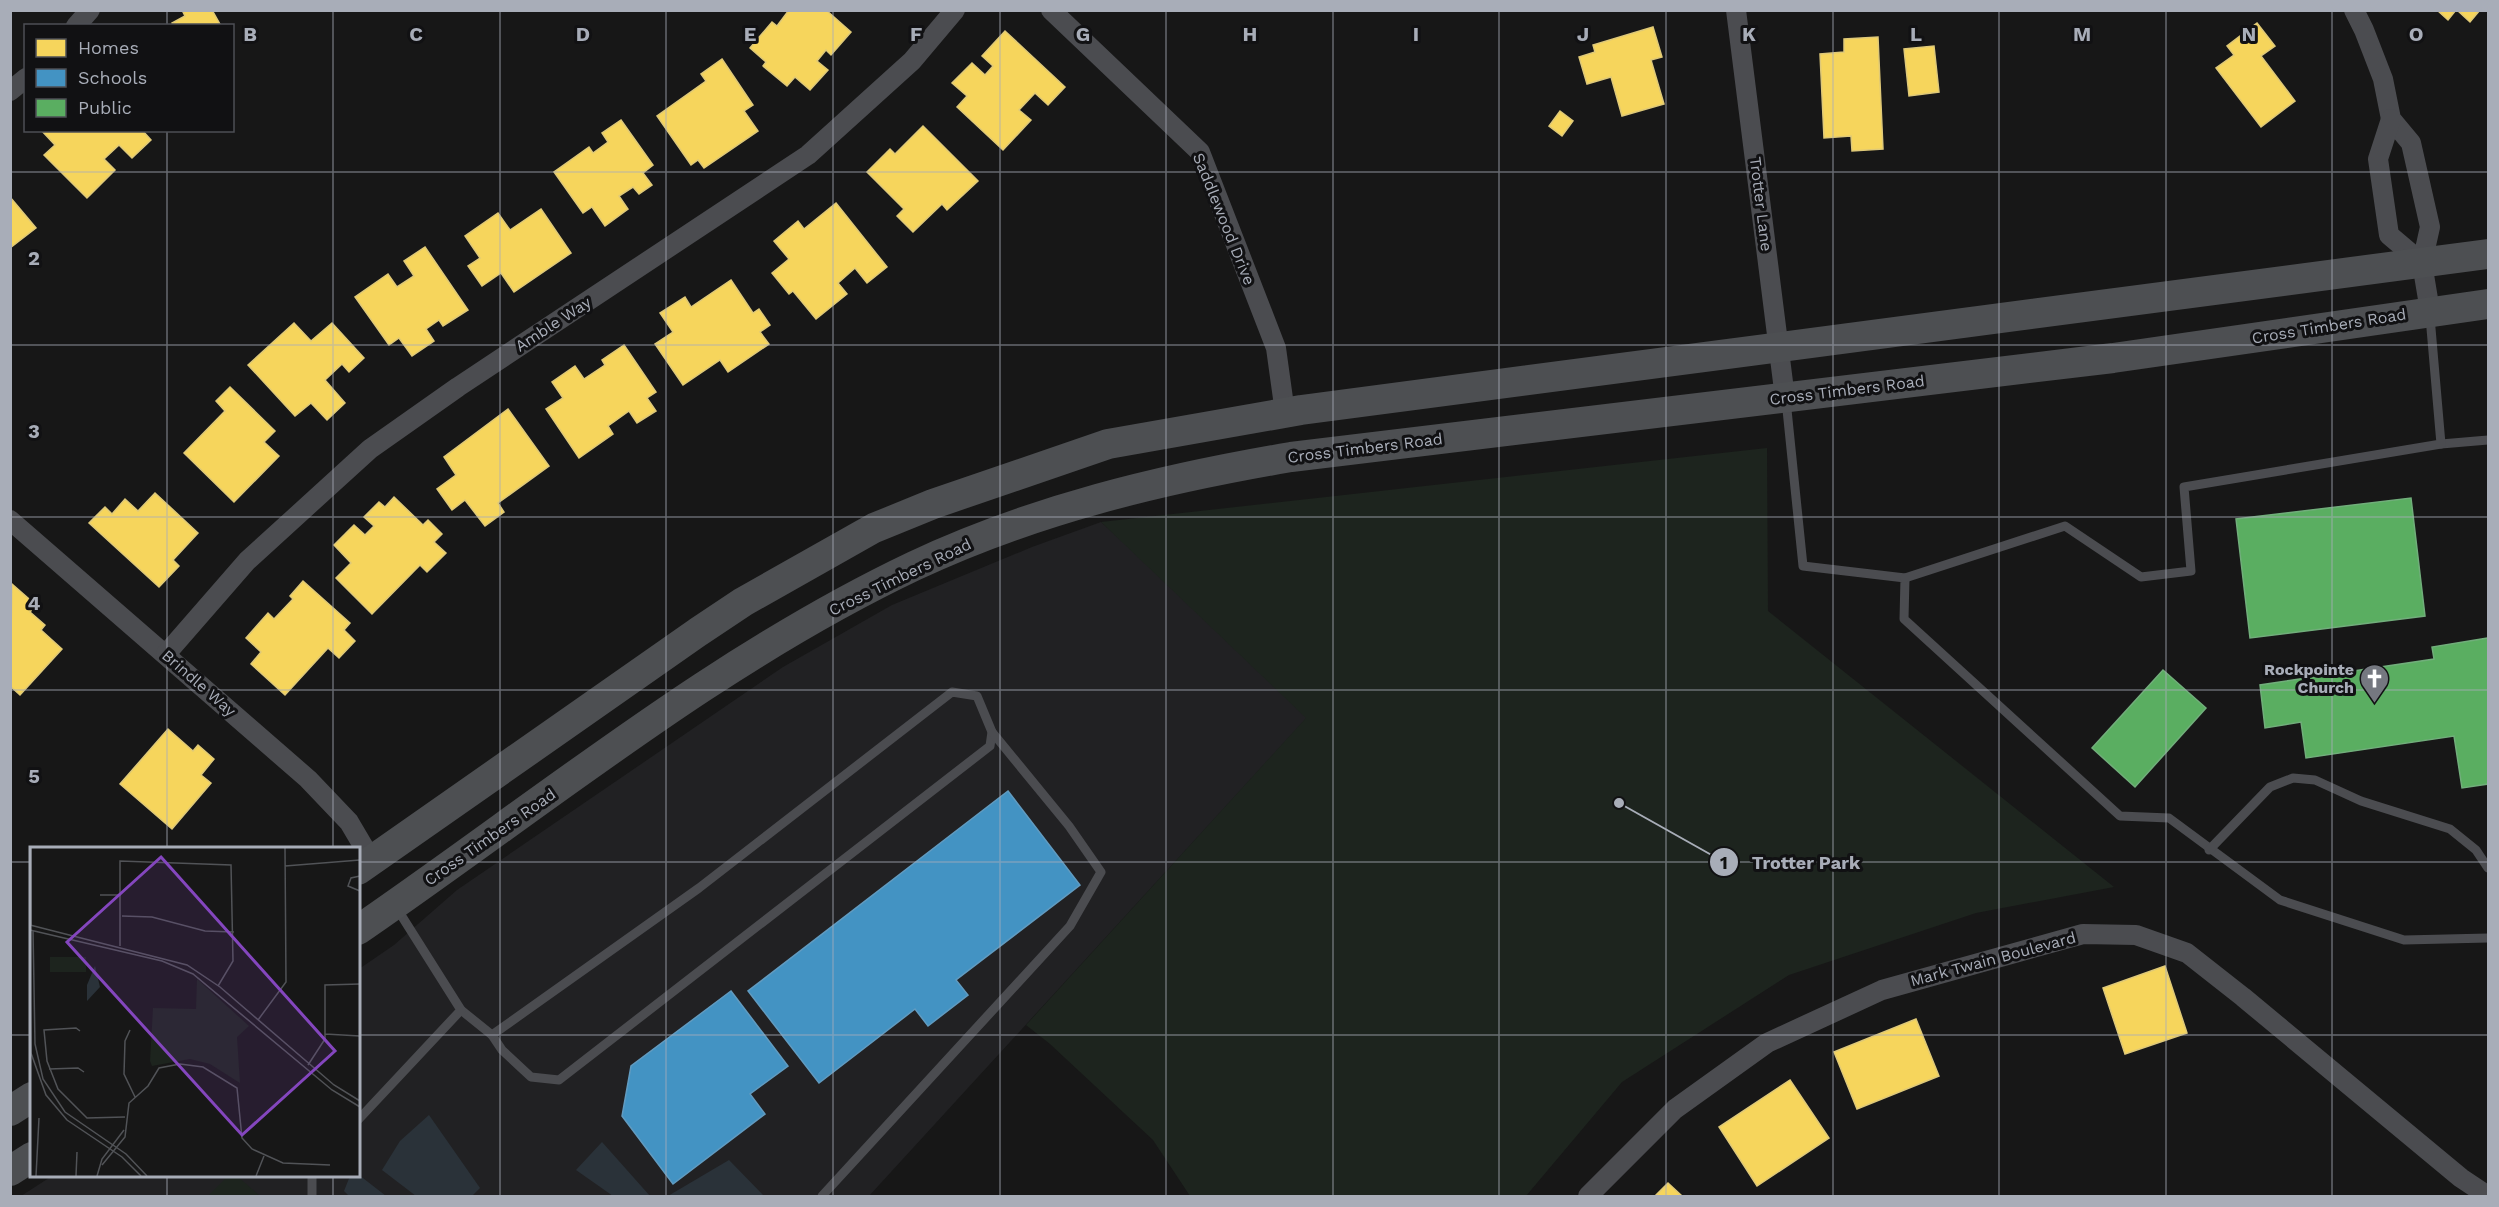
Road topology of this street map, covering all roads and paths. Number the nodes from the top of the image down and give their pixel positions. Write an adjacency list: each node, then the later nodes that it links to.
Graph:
1 (90, 10): 6 (street)
2 (955, 10): 21 (street, Amble Way)
3 (1051, 10): 16 (street, Saddlewood Drive)
4 (1736, 10): 14 (street, Trotter Lane)
5 (2354, 10): 9 (street)
6 (77, 24)
7 (24, 80): 8 (street)
8 (10, 91)
9 (2391, 119): 11 (street); 11 (street)
10 (2488, 254): 11 (main road)
11 (2422, 263): 13 (street); 14 (main road)
12 (2488, 304): 13 (main road, Cross Timbers Road)
13 (2430, 311): 15 (main road, Cross Timbers Road); 18 (lane)
14 (1780, 346): 15 (street, Trotter Lane); 16 (main road)
15 (1785, 398): 20 (lane); 27 (main road, Cross Timbers Road)
16 (1285, 413): 25 (main road)
17 (2488, 440): 18 (lane)
18 (2441, 444): 20 (lane)
19 (13, 527): 21 (street, Brindle Way)
20 (1905, 578): 24 (lane)
21 (166, 654): 23 (street, Brindle Way)
22 (992, 732): 31 (lane); 31 (lane); 39 (lane)
23 (358, 847)
24 (2209, 850): 26 (lane); 29 (lane)
25 (365, 865): 27 (main road)
26 (2488, 868)
27 (395, 905): 28 (main road, Cross Timbers Road); 30 (lane)
28 (360, 929)
29 (2488, 938)
30 (461, 1010): 31 (lane); 34 (lane)
31 (492, 1035)
32 (30, 1098): 33 (main road)
33 (10, 1112)
34 (360, 1118)
35 (30, 1158): 36 (main road)
36 (10, 1171)
37 (312, 1177): 38 (lane)
38 (312, 1197)
39 (822, 1197)
40 (1588, 1197): 41 (street, Mark Twain Boulevard)
41 (2488, 1197)

